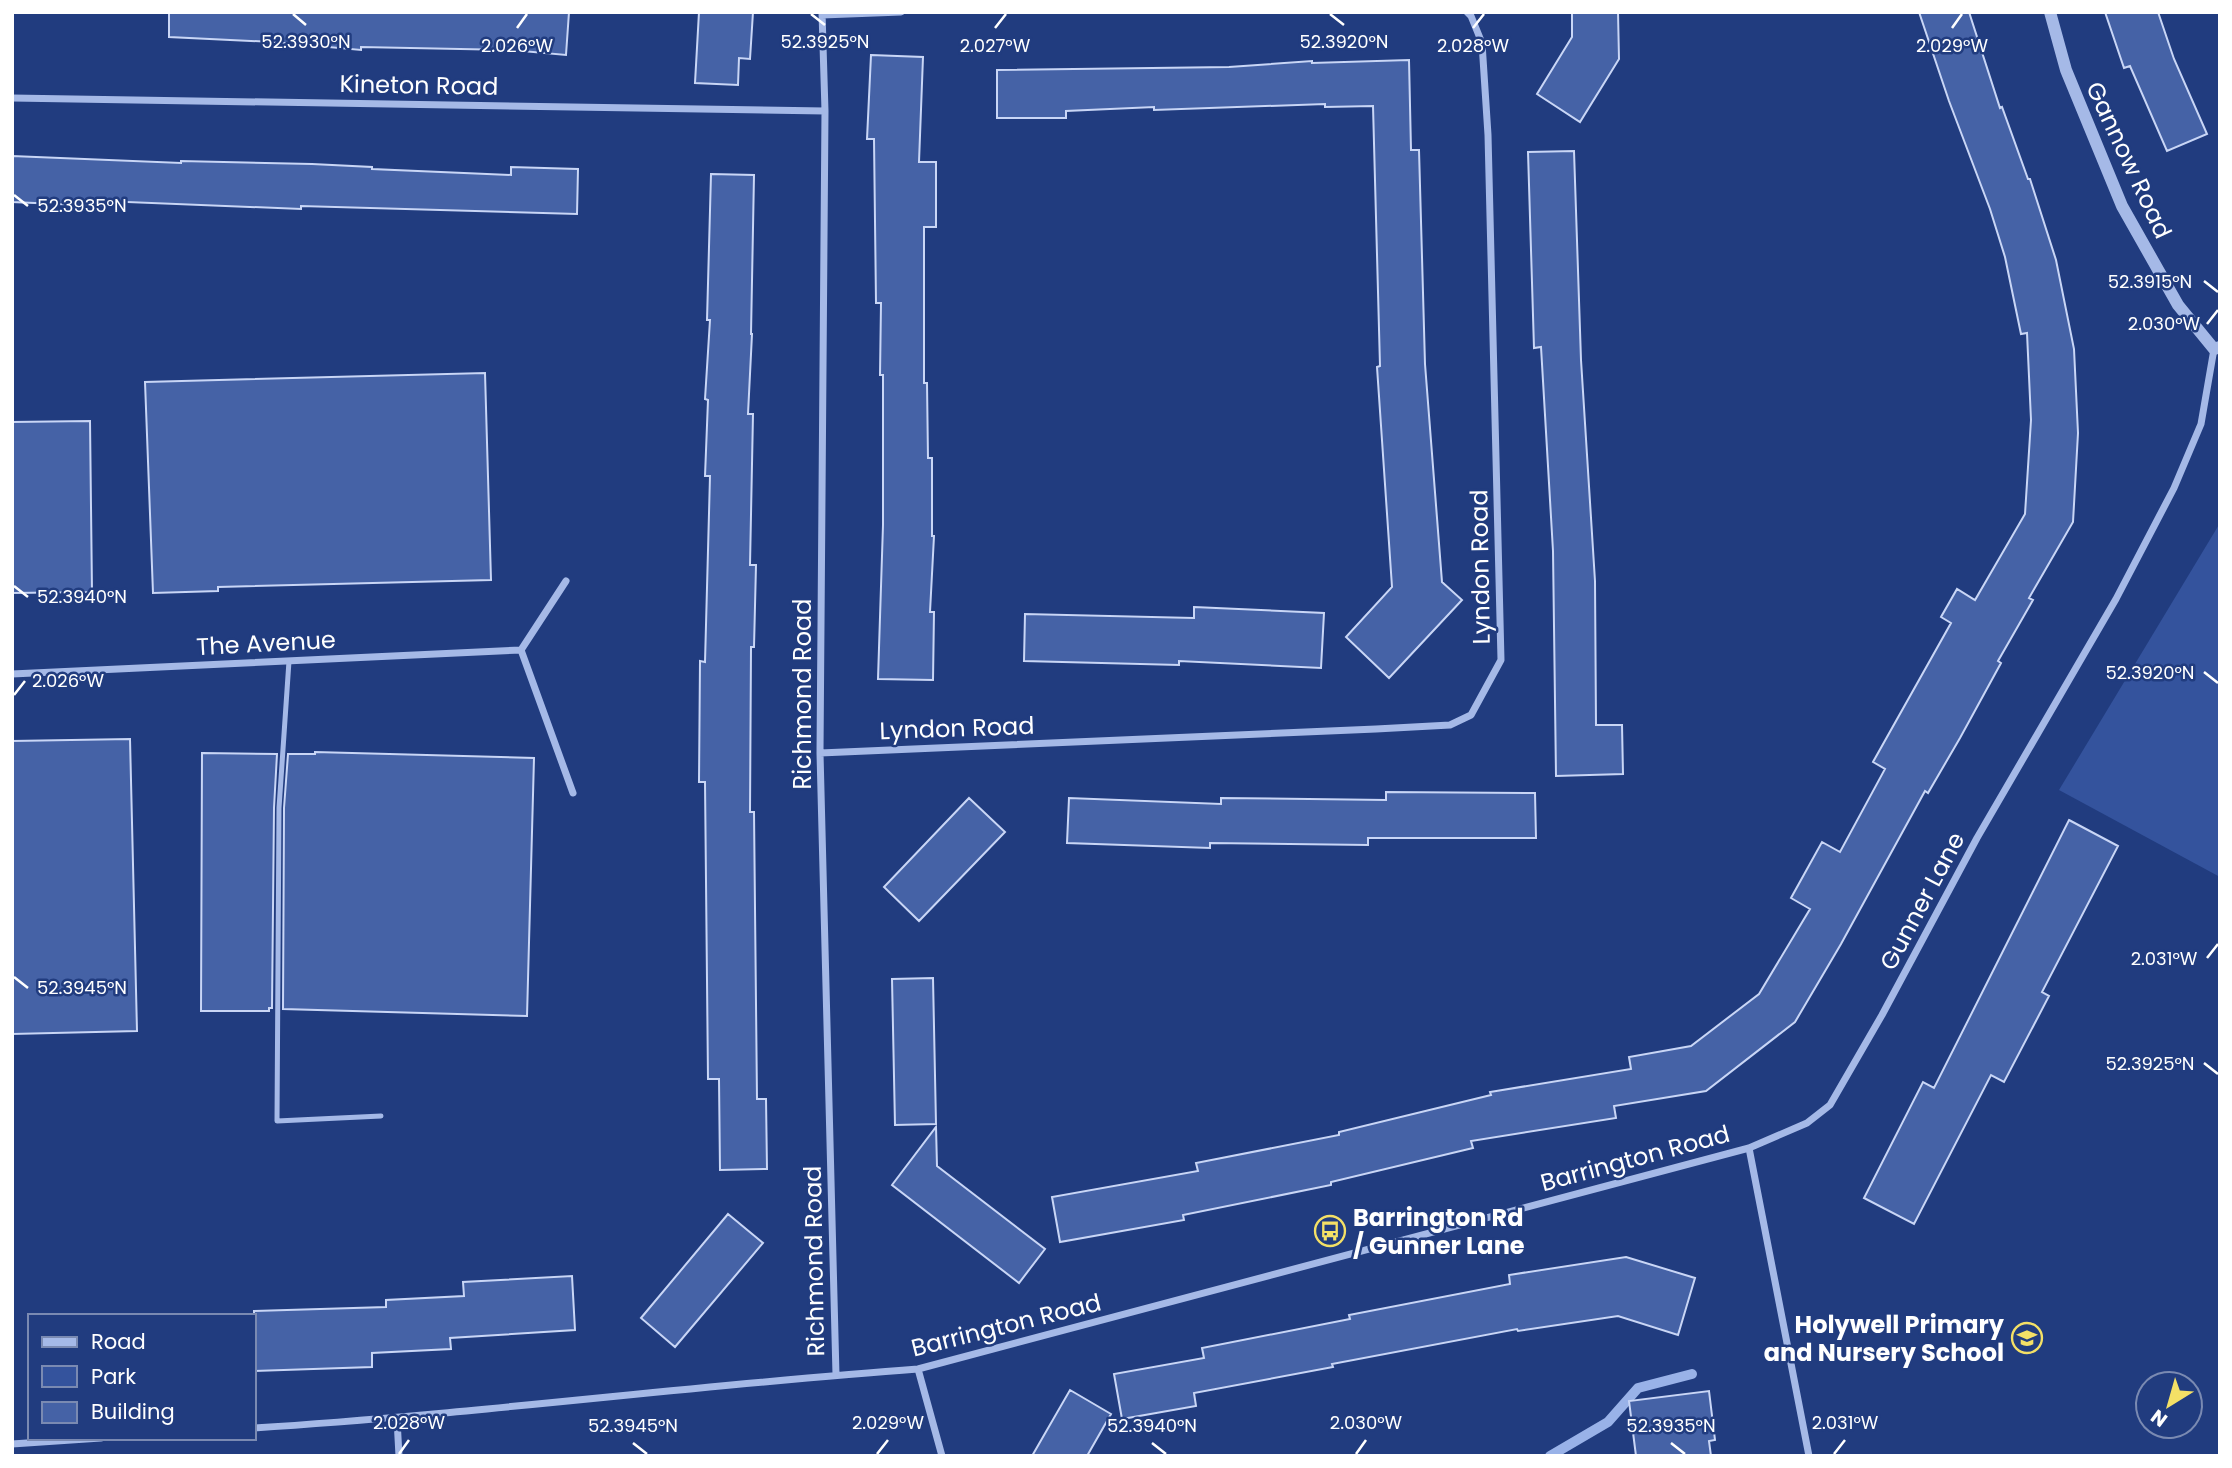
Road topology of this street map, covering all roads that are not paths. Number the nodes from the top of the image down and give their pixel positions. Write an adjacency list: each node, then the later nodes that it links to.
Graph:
1 (901, 12): 4 (street)
2 (1467, 12): 12 (street, Lyndon Road)
3 (2050, 12): 7 (street, Gannow Road)
4 (822, 13): 6 (street, Richmond Road)
5 (12, 98): 6 (street, Kineton Road)
6 (825, 111): 12 (street, Richmond Road)
7 (2217, 348): 15 (street, Gunner Lane)
8 (566, 581): 9 (street)
9 (521, 650): 10 (street, The Avenue); 13 (street)
10 (289, 661): 11 (street, The Avenue); 14 (lane)
11 (12, 674)
12 (820, 752): 17 (street, Richmond Road)
13 (573, 793)
14 (381, 1116)
15 (1749, 1148): 16 (street, Barrington Road); 24 (street)
16 (918, 1369): 17 (street, Barrington Road); 23 (street)
17 (836, 1375): 18 (street, Barrington Road)
18 (397, 1419): 19 (street, Barrington Road); 22 (street)
19 (256, 1428)
20 (71, 1440): 21 (street)
21 (12, 1444)
22 (399, 1456)
23 (942, 1456)
24 (1809, 1456)

